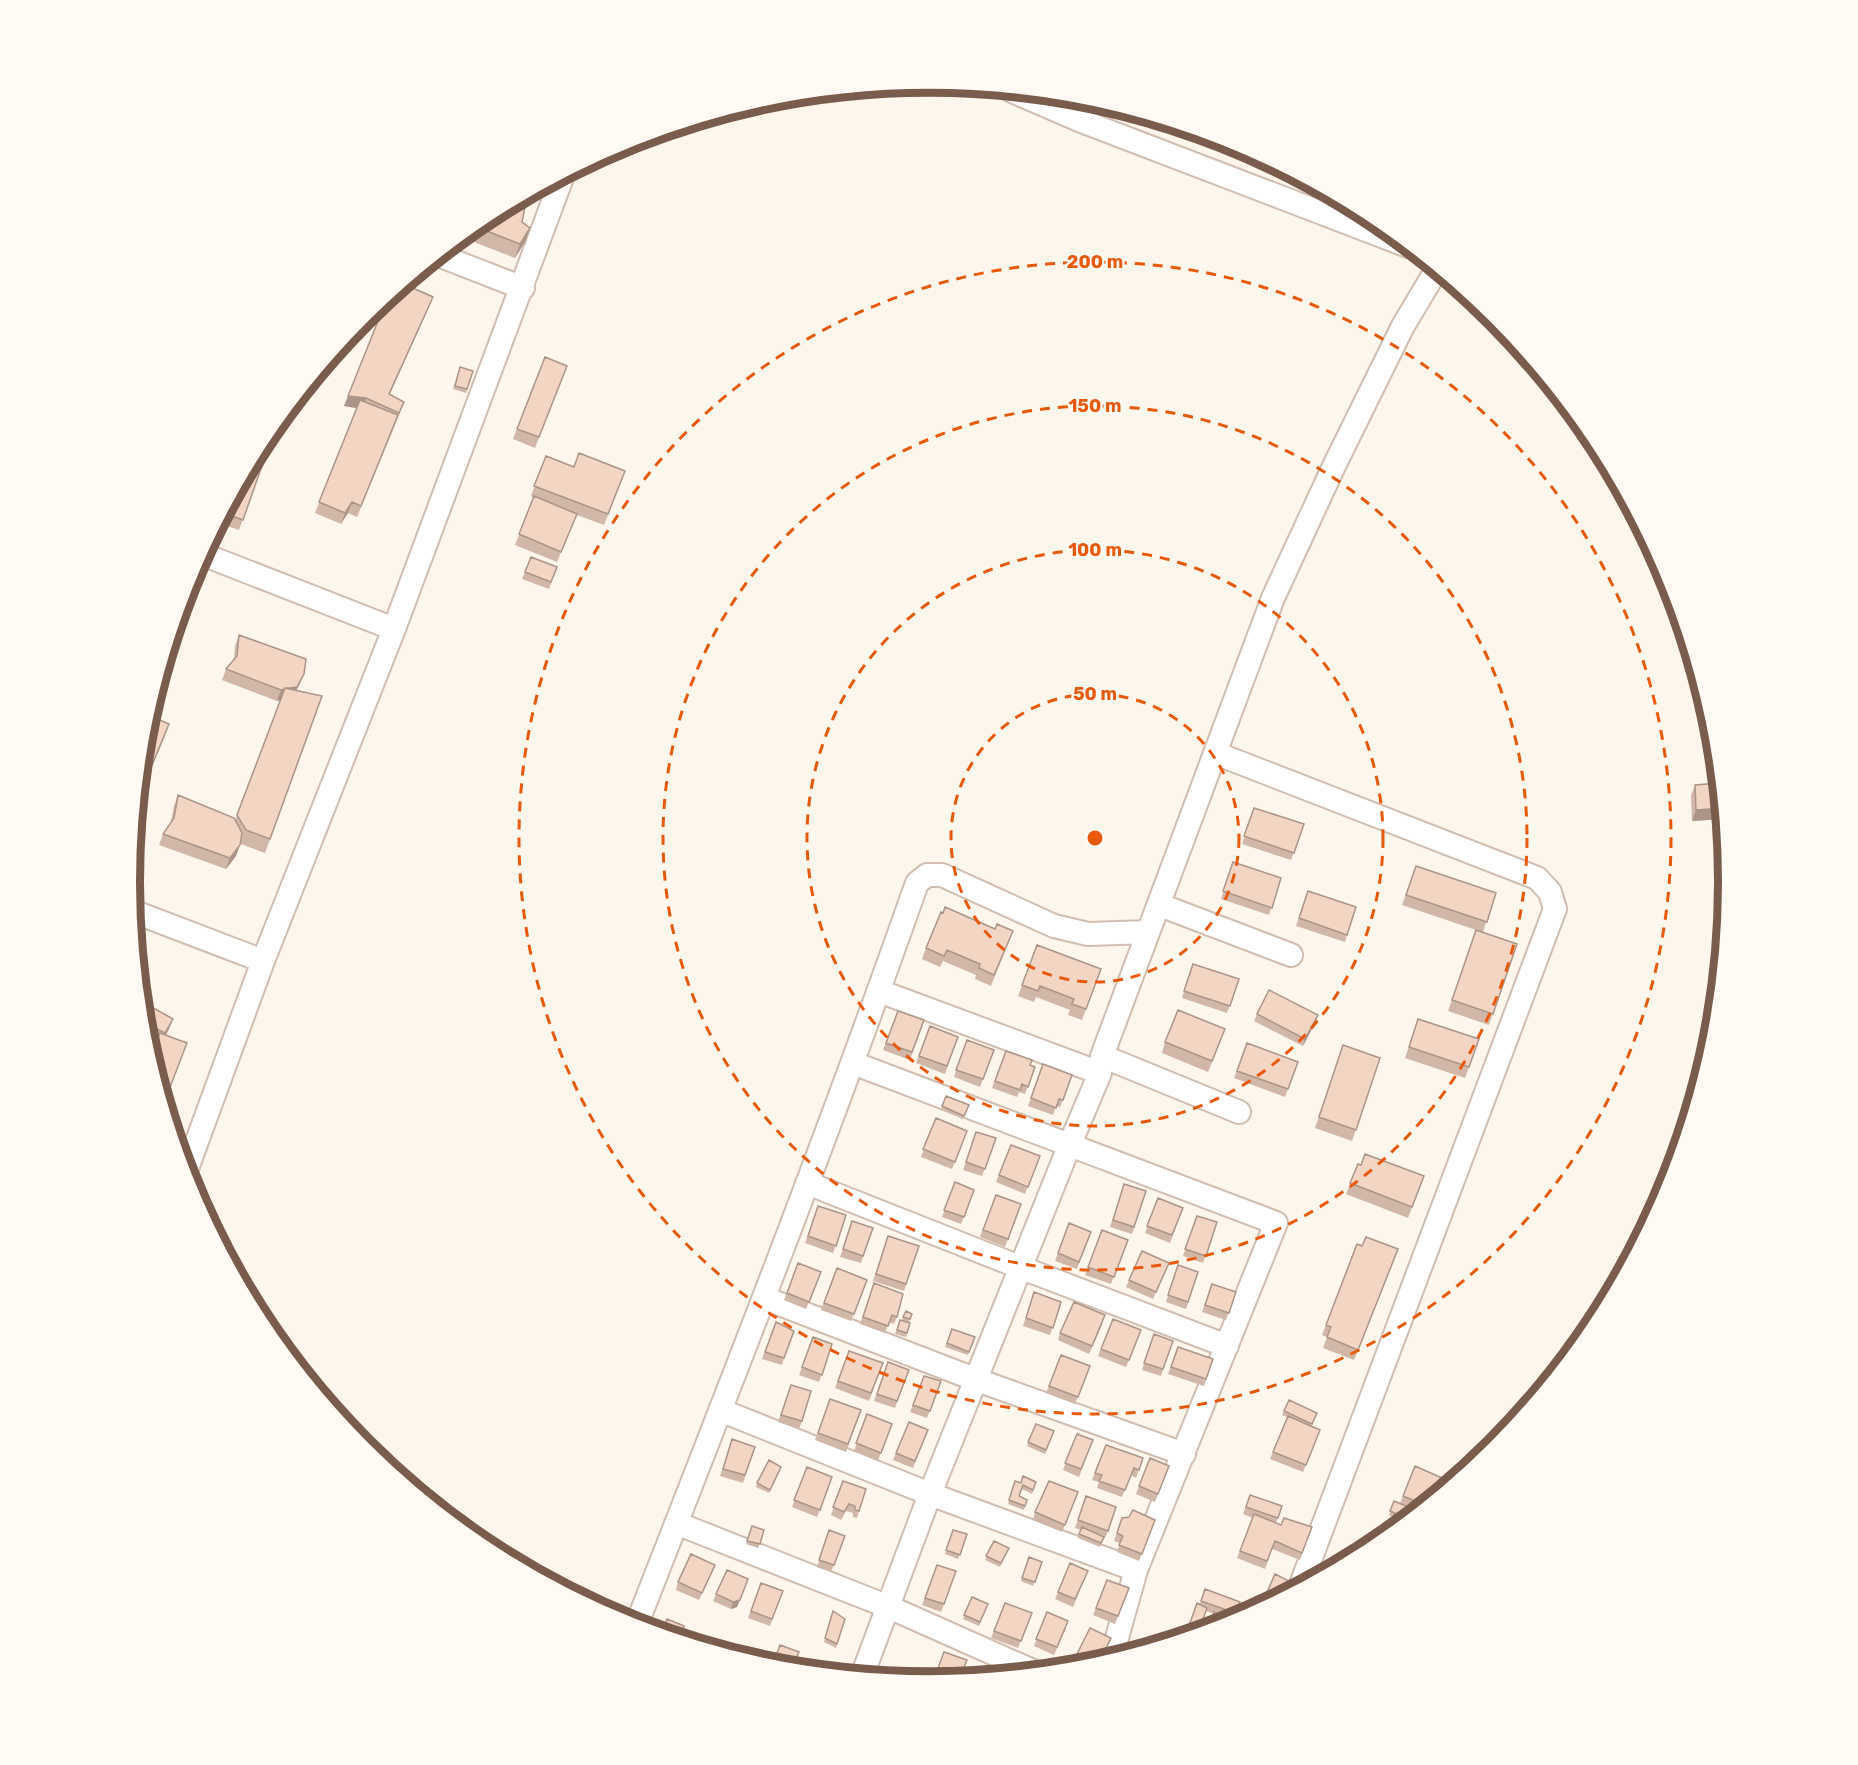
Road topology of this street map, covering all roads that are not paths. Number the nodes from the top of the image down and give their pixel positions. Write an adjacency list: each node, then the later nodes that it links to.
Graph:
1 (1033, 100): 3 (street)
2 (560, 185): 6 (street)
3 (1382, 236)
4 (446, 258): 6 (street)
5 (1433, 275): 9 (street)
6 (523, 288): 8 (street)
7 (210, 557): 8 (street)
8 (394, 629): 14 (street)
9 (1215, 753): 10 (street); 31 (street)
10 (1160, 905): 12 (street); 13 (street)
11 (141, 914): 14 (street)
12 (1148, 932): 15 (street); 17 (street)
13 (1291, 955)
14 (263, 961): 20 (street)
15 (879, 991): 16 (street); 17 (street)
16 (853, 1063): 19 (street); 21 (street)
17 (1101, 1064): 18 (street); 19 (street)
18 (1239, 1112)
19 (1070, 1144): 22 (street); 24 (street)
20 (190, 1160)
21 (807, 1183): 22 (street); 23 (street)
22 (1022, 1268): 24 (street); 25 (street)
23 (764, 1298): 25 (street); 26 (street)
24 (1227, 1346): 27 (street)
25 (976, 1380): 27 (street); 28 (street)
26 (720, 1410): 28 (street); 29 (street)
27 (1184, 1454): 30 (street)
28 (930, 1494): 30 (street); 32 (street)
29 (676, 1524): 32 (street); 33 (street)
30 (1136, 1570): 34 (street)
31 (1304, 1577)
32 (889, 1607): 35 (street); 36 (street)
33 (640, 1617)
34 (1114, 1650)
35 (1022, 1666)
36 (865, 1669)

